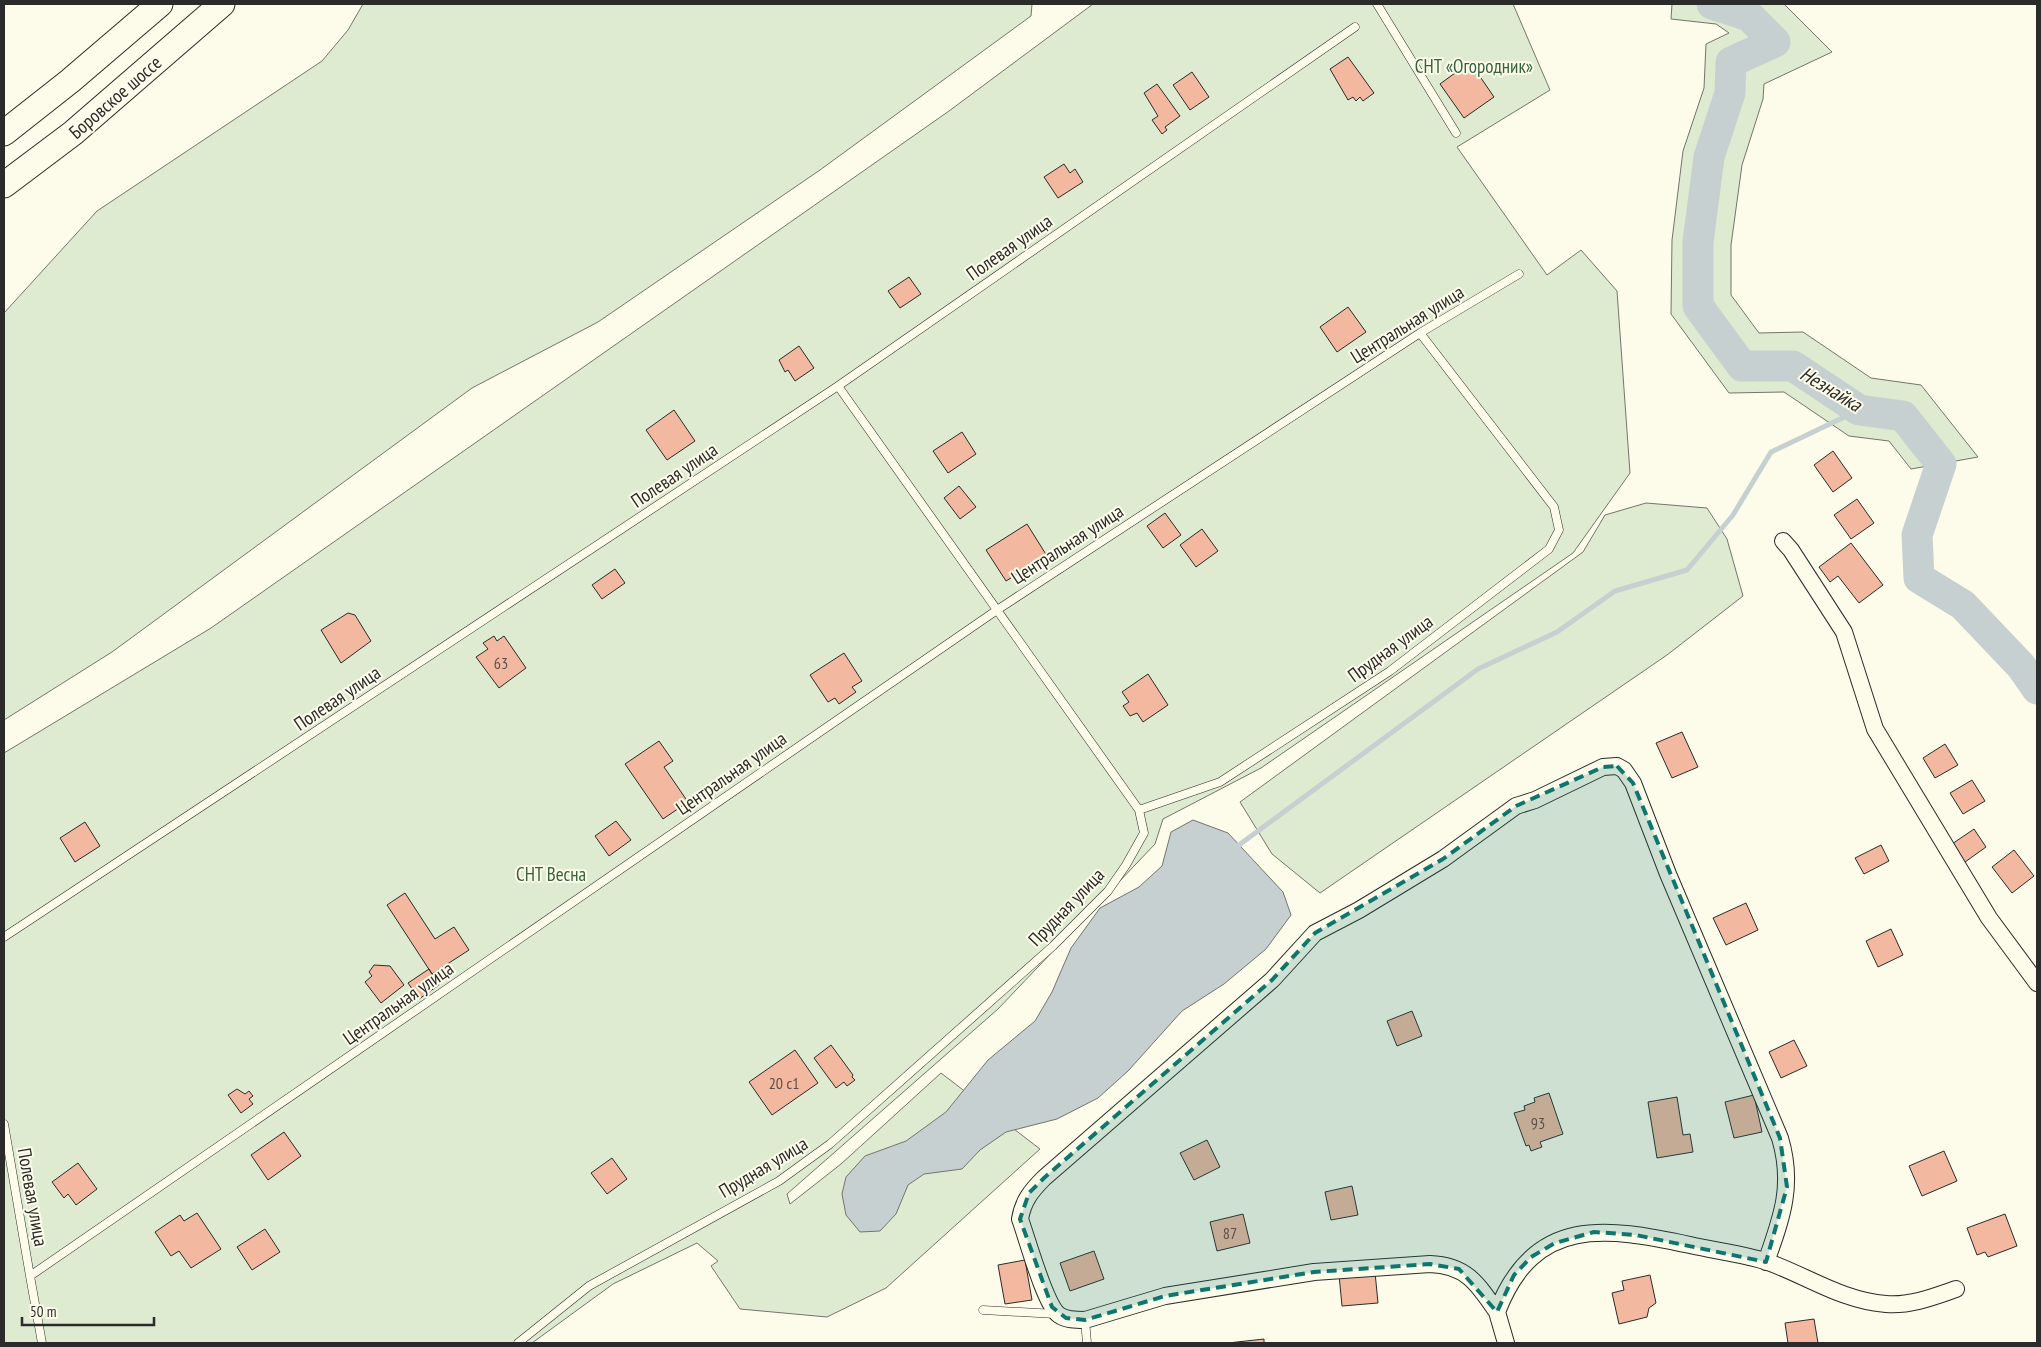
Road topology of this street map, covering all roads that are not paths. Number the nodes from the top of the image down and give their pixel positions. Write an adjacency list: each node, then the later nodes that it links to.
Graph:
1 (160, 4): 5 (main road)
2 (222, 4): 7 (main road, Боровское шоссе)
3 (1377, 4): 6 (lane)
4 (1355, 27): 10 (lane, Полевая улица)
5 (4, 133)
6 (1456, 133)
7 (4, 185)
8 (1519, 274): 9 (lane, Центральная улица)
9 (1420, 333): 12 (lane, Центральная улица); 13 (lane, Прудная улица)
10 (838, 386): 12 (lane); 14 (lane, Полевая улица)
11 (1782, 541): 15 (street)
12 (997, 610): 13 (lane); 18 (lane, Центральная улица)
13 (1139, 810): 25 (lane, Прудная улица)
14 (4, 937)
15 (2037, 983)
16 (4, 1124): 18 (lane, Полевая улица)
17 (1766, 1262): 19 (street); 21 (street); 22 (street)
18 (30, 1276): 24 (lane)
19 (1956, 1289)
20 (983, 1310): 22 (lane)
21 (1497, 1312): 23 (street); 27 (street)
22 (1058, 1314): 23 (street)
23 (1085, 1320): 26 (lane)
24 (42, 1343)
25 (518, 1343)
26 (1087, 1343)
27 (1506, 1343)

